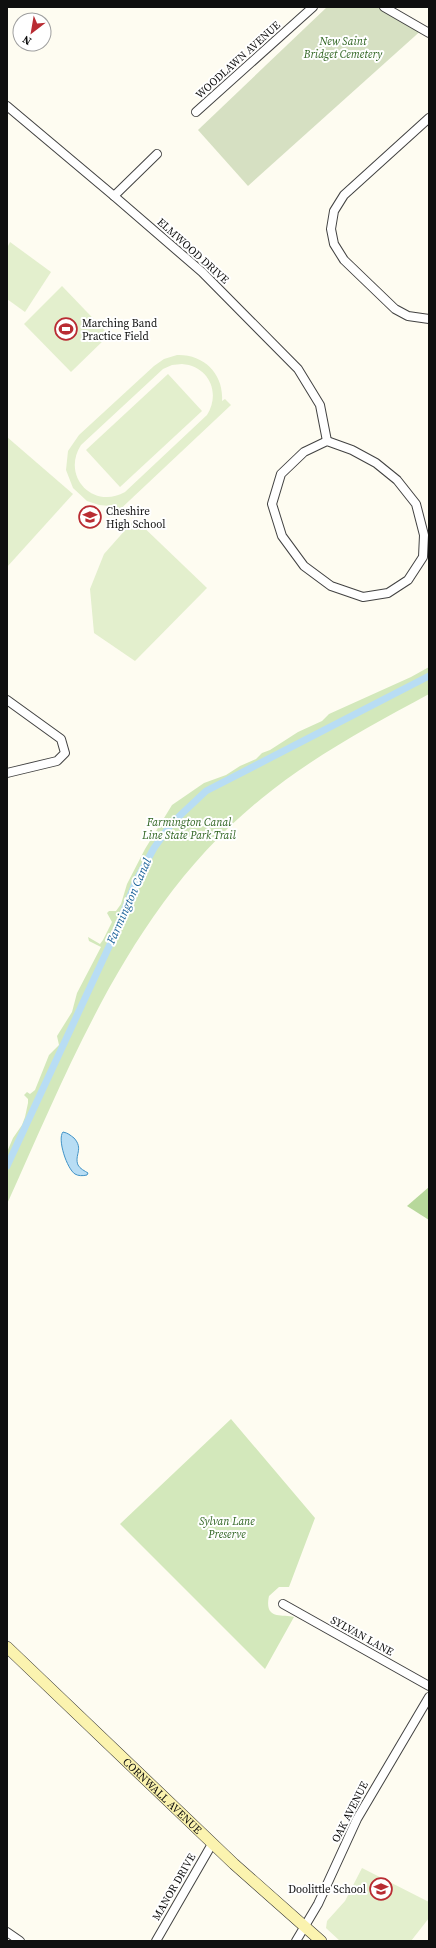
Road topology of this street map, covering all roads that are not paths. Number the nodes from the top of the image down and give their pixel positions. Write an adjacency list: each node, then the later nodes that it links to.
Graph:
1 (313, 7): 5 (street, WOODLAWN AVENUE)
2 (384, 7): 3 (street)
3 (429, 33)
4 (7, 106): 8 (street, ELMWOOD DRIVE)
5 (196, 112)
6 (429, 118): 9 (street)
7 (157, 154): 8 (street)
8 (114, 196): 10 (street, ELMWOOD DRIVE)
9 (429, 319)
10 (327, 440): 10 (street)
11 (7, 700): 12 (street)
12 (7, 772)
13 (284, 1604): 15 (street, SYLVAN LANE)
14 (7, 1648): 17 (street, CORNWALL AVENUE)
15 (429, 1686)
16 (429, 1697): 18 (street, OAK AVENUE)
17 (212, 1844): 18 (street, CORNWALL AVENUE); 21 (street, MANOR DRIVE)
18 (305, 1927): 22 (street, OAK AVENUE); 23 (street, CORNWALL AVENUE)
19 (7, 1932): 20 (street)
20 (20, 1941)
21 (156, 1941)
22 (296, 1941)
23 (321, 1941)

